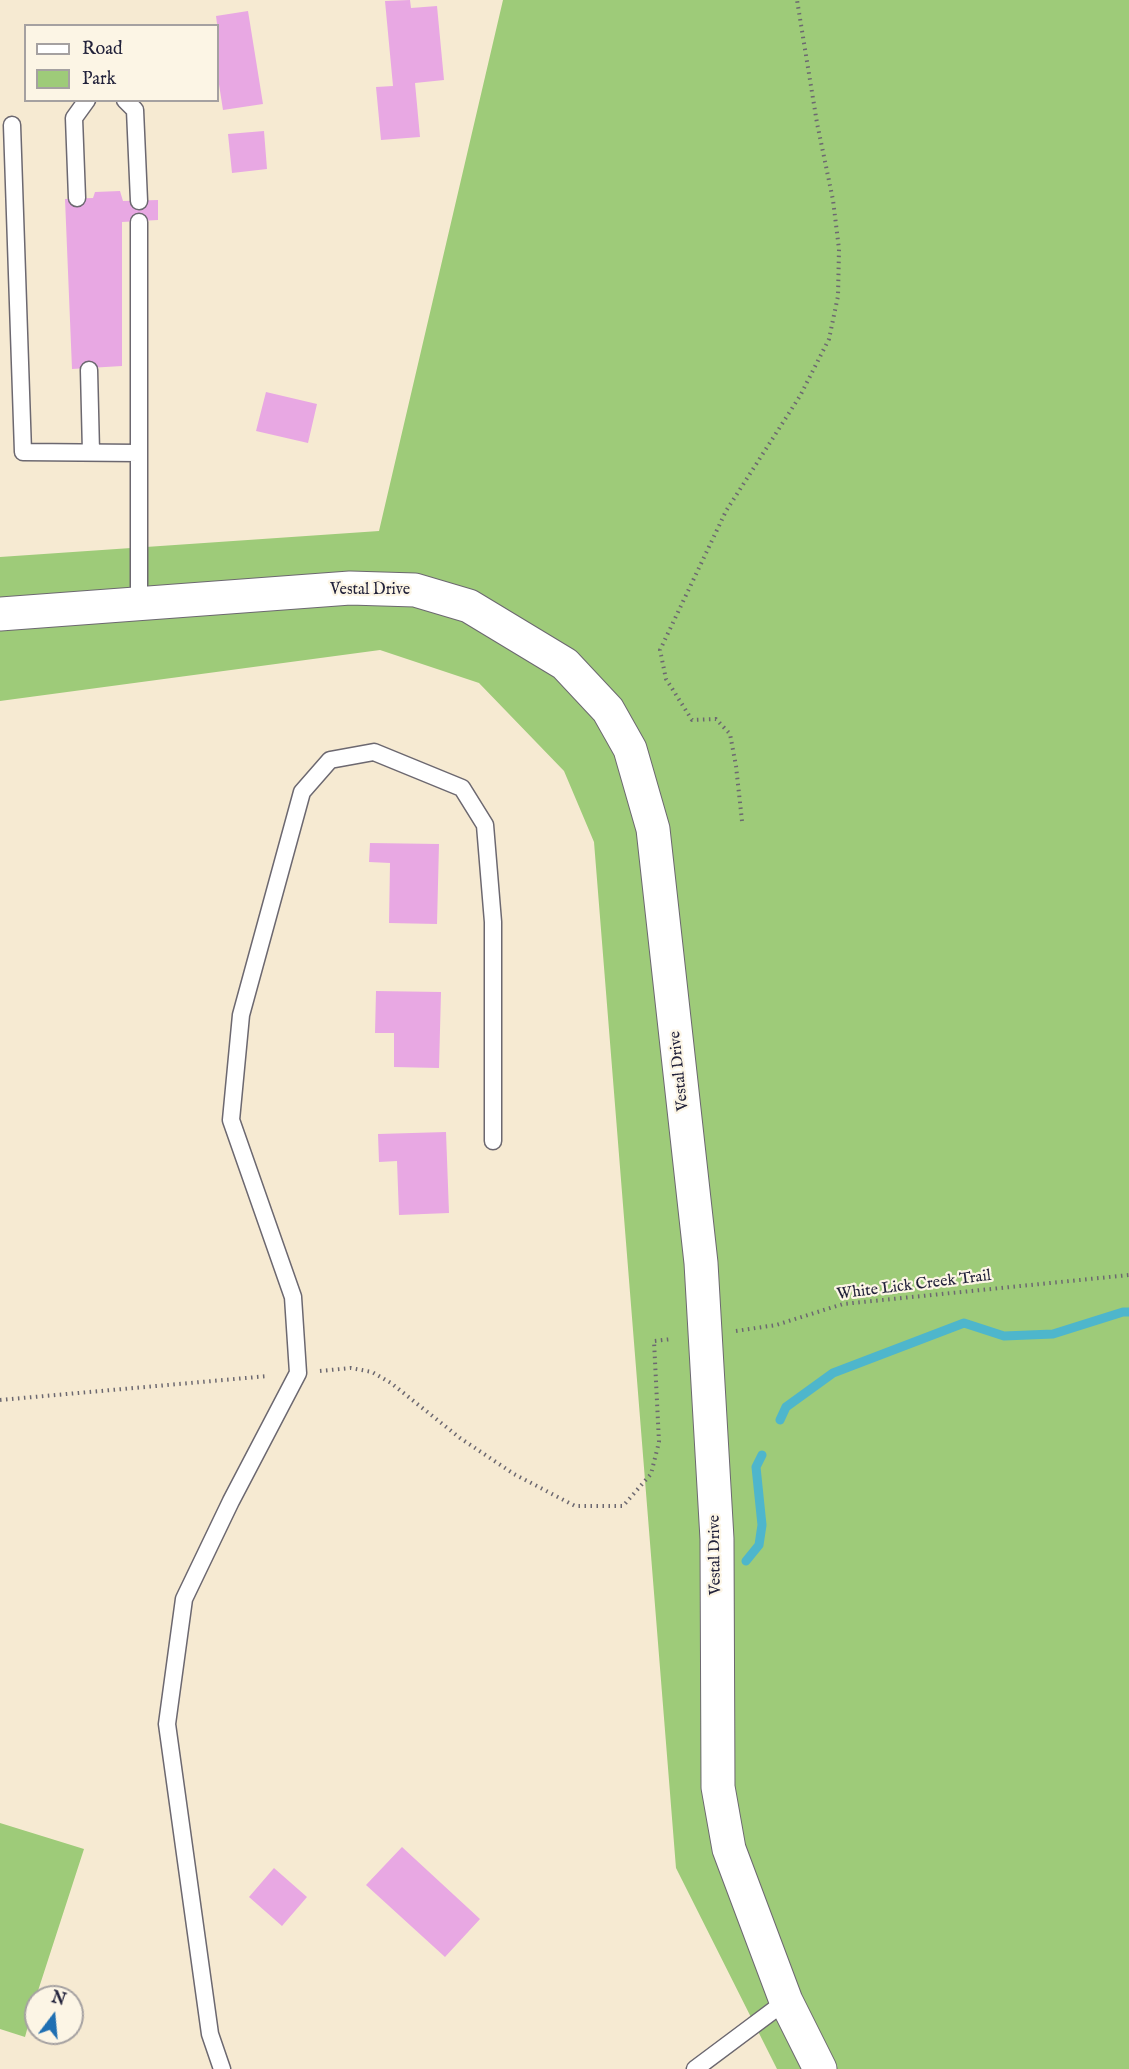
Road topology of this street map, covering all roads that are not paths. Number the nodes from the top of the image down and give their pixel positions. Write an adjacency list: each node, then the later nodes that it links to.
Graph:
1 (86, 102): 4 (lane)
2 (126, 102): 5 (lane)
3 (12, 125): 8 (lane)
4 (77, 198)
5 (139, 201)
6 (139, 222): 9 (lane)
7 (88, 370): 8 (lane)
8 (91, 452): 9 (lane)
9 (139, 453): 10 (lane)
10 (139, 604): 11 (street, Vestal Drive); 13 (street, Vestal Drive)
11 (0, 614)
12 (493, 1141): 14 (lane)
13 (786, 2001): 15 (lane); 16 (street, Vestal Drive)
14 (222, 2069)
15 (695, 2069)
16 (820, 2069)

